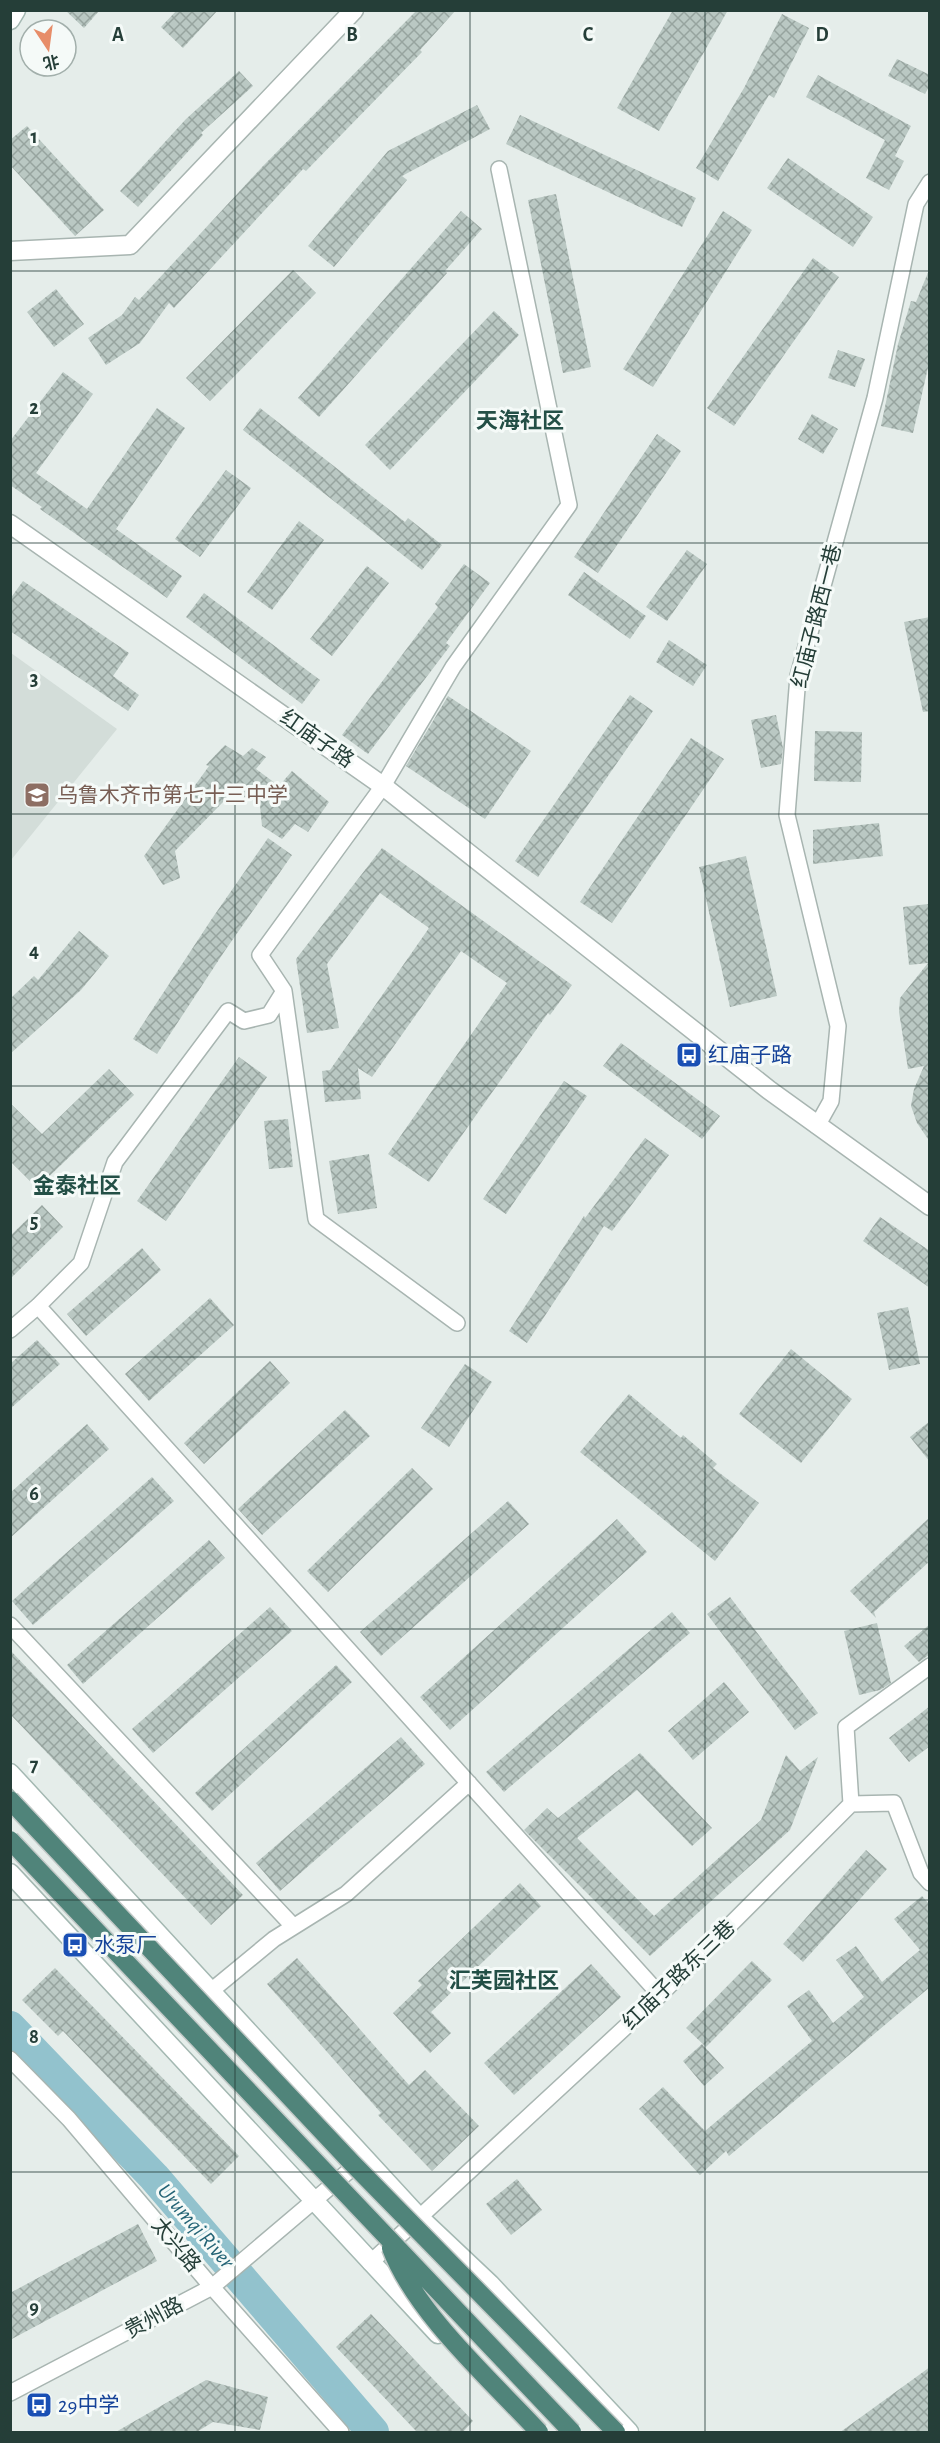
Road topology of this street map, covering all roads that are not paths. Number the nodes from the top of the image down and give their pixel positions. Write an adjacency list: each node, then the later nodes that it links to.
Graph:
1 (16, 10): 3 (main road)
2 (354, 10): 6 (main road)
3 (10, 20)
4 (499, 169): 8 (street)
5 (930, 182): 10 (street, 红庙子路西一巷)
6 (10, 251)
7 (10, 524): 8 (main road, 红庙子路)
8 (383, 786): 9 (street); 10 (main road, 红庙子路)
9 (284, 991): 12 (street); 13 (street)
10 (817, 1126): 11 (main road, 红庙子路)
11 (930, 1206)
12 (38, 1306): 14 (street); 18 (street)
13 (458, 1323)
14 (10, 1330)
15 (10, 1625): 24 (street)
16 (930, 1666): 20 (street)
17 (10, 1773): 25 (main road)
18 (469, 1783): 24 (street); 26 (street)
19 (10, 1800): 39 (highway, bridge)
20 (851, 1804): 23 (street); 26 (street, 红庙子路东三巷)
21 (10, 1840): 31 (highway, bridge)
22 (10, 1873): 29 (main road)
23 (930, 1883)
24 (293, 1926): 25 (street)
25 (211, 1991): 28 (main road)
26 (660, 1995): 30 (street, 红庙子路东三巷)
27 (10, 2059): 33 (street, 太兴路)
28 (365, 2157): 29 (street, 贵州路); 30 (main road)
29 (314, 2202): 32 (main road); 33 (street, 贵州路)
30 (419, 2217): 32 (street, 红庙子路东三巷); 40 (main road)
31 (388, 2240): 37 (highway, bridge); 38 (highway, bridge)
32 (370, 2263): 36 (main road)
33 (215, 2284): 34 (street, 贵州路); 35 (street, 太兴路)
34 (10, 2393)
35 (341, 2433)
36 (531, 2433)
37 (539, 2433)
38 (572, 2433)
39 (616, 2433)
40 (628, 2433)

